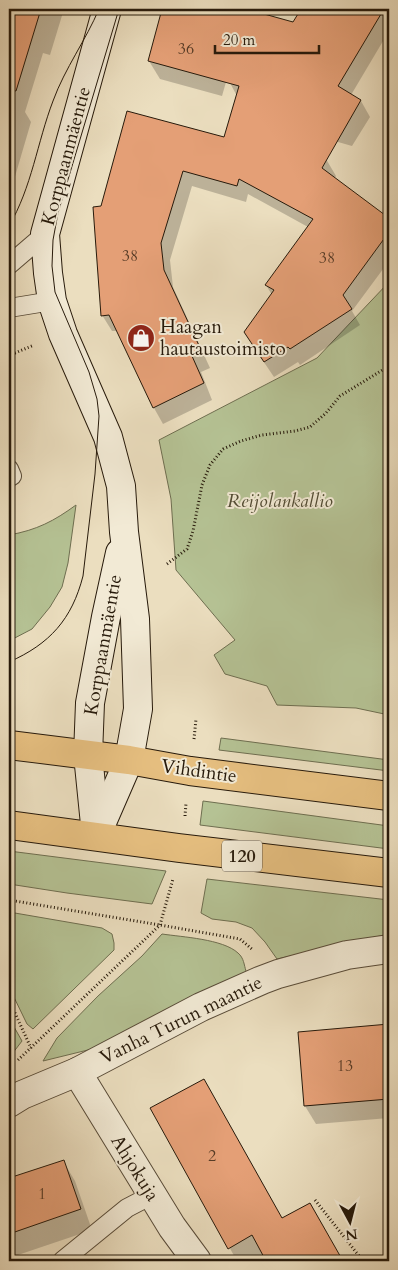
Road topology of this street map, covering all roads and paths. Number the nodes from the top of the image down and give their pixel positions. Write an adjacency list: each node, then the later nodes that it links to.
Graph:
1 (107, 9): 2 (street, Korppaanmäentie)
2 (45, 234): 3 (lane); 4 (street, Korppaanmäentie)
3 (9, 265)
4 (52, 301): 5 (lane); 9 (street, Korppaanmäentie)
5 (9, 308)
6 (15, 353): 7 (path)
7 (9, 356)
8 (389, 366): 10 (path)
9 (124, 532): 12 (street, Korppaanmäentie); 13 (street, Korppaanmäentie)
10 (167, 564)
11 (9, 745): 12 (main road, Vihdintie)
12 (88, 755): 13 (main road, Vihdintie); 16 (street, Korppaanmäentie)
13 (129, 760): 14 (main road, Vihdintie); 16 (street, Korppaanmäentie)
14 (389, 796)
15 (9, 825): 16 (main road, 120)
16 (96, 836): 18 (main road, 120)
17 (175, 873): 20 (path)
18 (389, 874)
19 (9, 900): 20 (path)
20 (160, 925): 22 (path); 24 (path)
21 (389, 949): 22 (street, Vanha Turun maantie)
22 (262, 980): 26 (street, Vanha Turun maantie)
23 (9, 1000): 24 (path)
24 (31, 1048): 25 (path)
25 (14, 1064)
26 (76, 1072): 27 (street, Vanha Turun maantie); 28 (street, Ahjokuja)
27 (9, 1103)
28 (152, 1195): 30 (street, Ahjokuja); 31 (lane)
29 (315, 1200): 32 (path)
30 (193, 1260)
31 (62, 1261)
32 (363, 1261)

